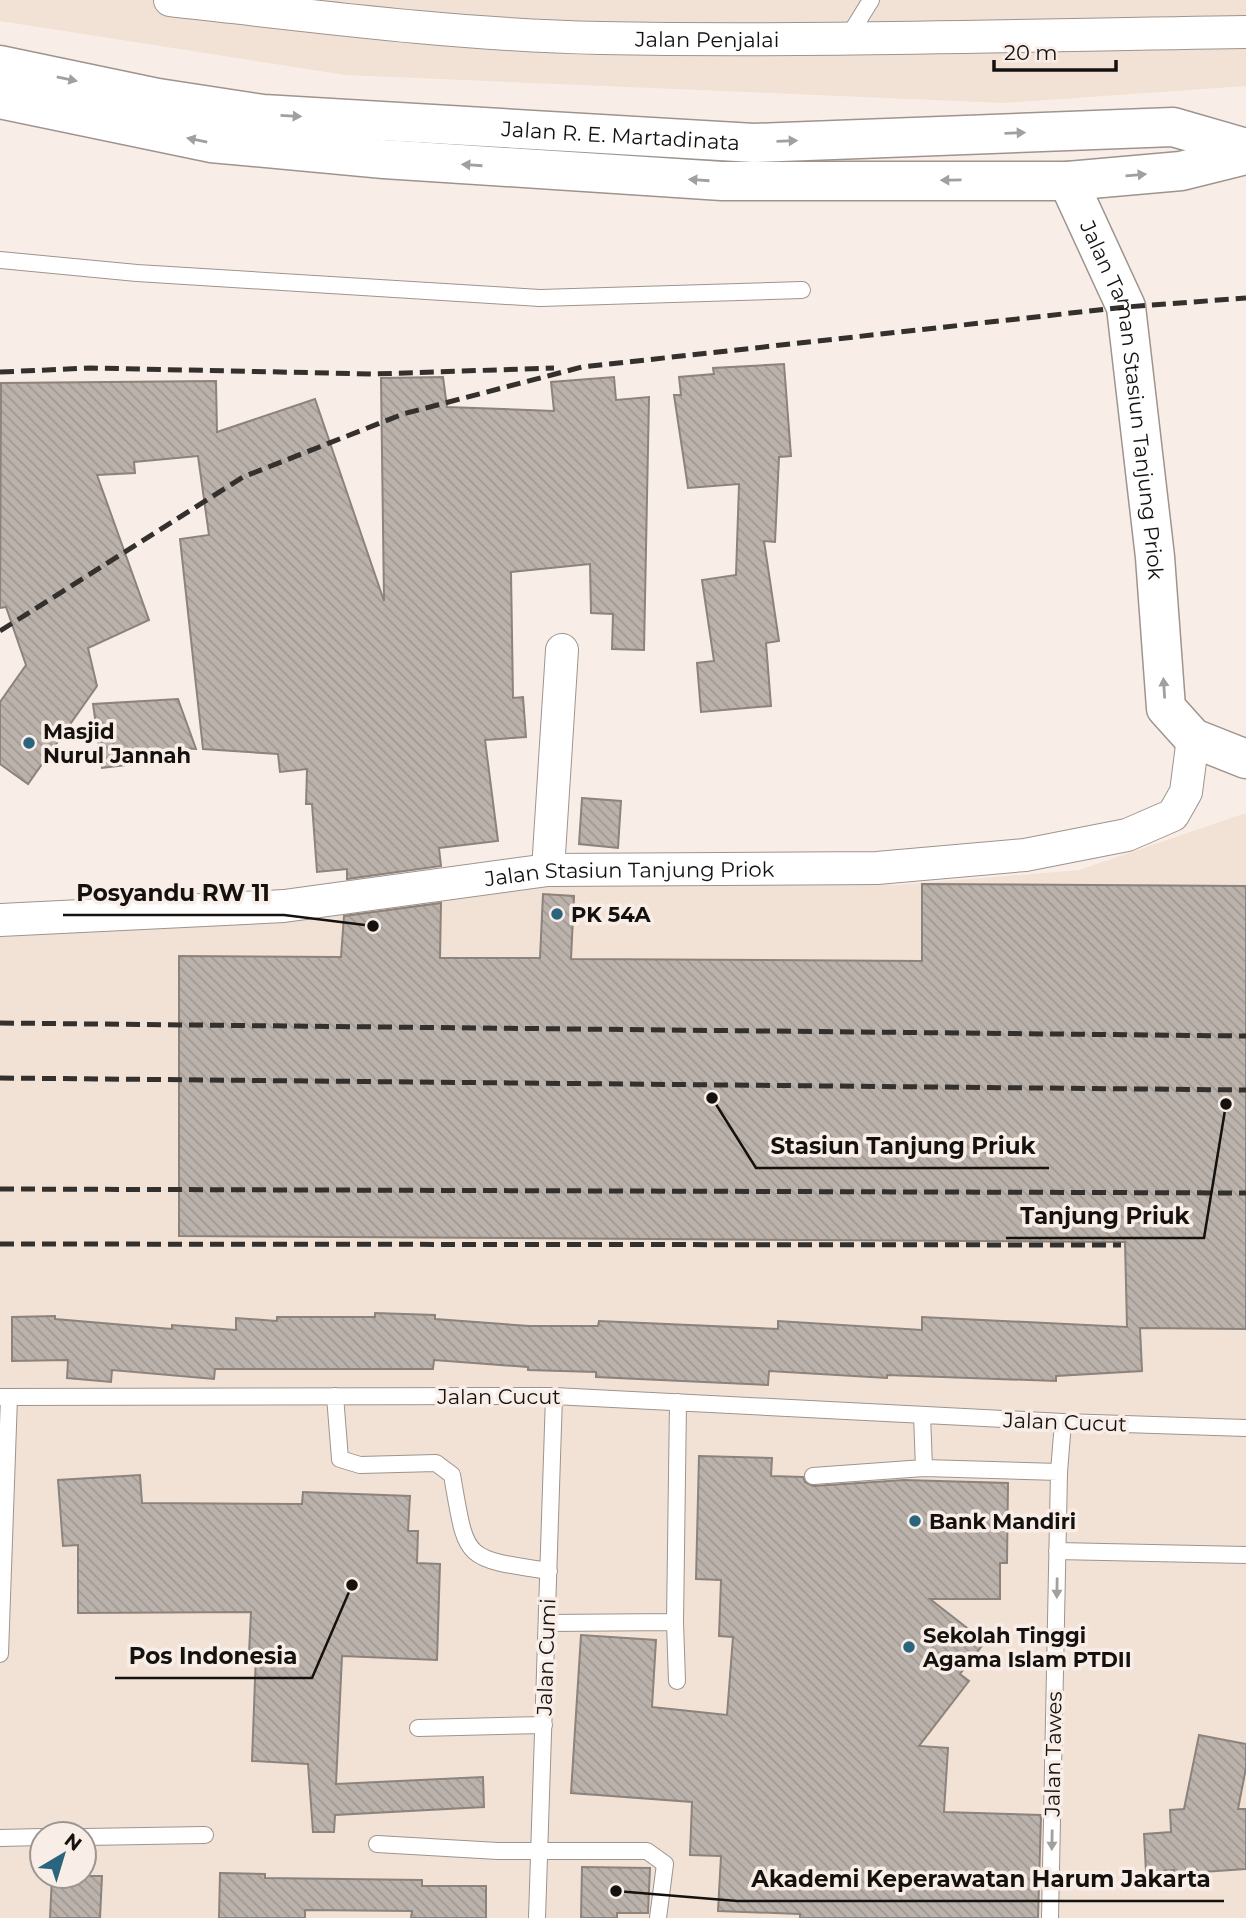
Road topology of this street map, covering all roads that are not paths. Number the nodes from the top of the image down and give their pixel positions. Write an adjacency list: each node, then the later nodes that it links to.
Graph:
1 (170, 0): 4 (street, Jalan Penjalai)
2 (871, 0): 4 (lane)
3 (1246, 32): 4 (street, Jalan Penjalai)
4 (847, 39)
5 (0, 65): 7 (highway, Jalan R. E. Martadinata, one-way to 7)
6 (0, 99): 9 (highway, Jalan R. E. Martadinata, one-way to 6)
7 (1246, 148)
8 (1246, 155): 9 (highway, one-way to 8)
9 (1068, 181): 13 (highway, Jalan Taman Stasiun Tanjung Priok, one-way to 9)
10 (0, 260): 11 (lane)
11 (802, 290)
12 (562, 650): 15 (street)
13 (1194, 738): 14 (highway, Jalan Taman Stasiun Tanjung Priok); 15 (street, Jalan Stasiun Tanjung Priok)
14 (1246, 759)
15 (548, 870): 16 (street, Jalan Stasiun Tanjung Priok)
16 (0, 919)
17 (554, 1395): 18 (lane, Jalan Cucut); 20 (lane, Jalan Cucut); 29 (lane, Jalan Cumi)
18 (335, 1396): 19 (lane, Jalan Cucut); 29 (lane)
19 (5, 1397): 32 (lane, Jalan Cucut)
20 (678, 1402): 21 (lane, Jalan Cucut); 30 (lane)
21 (922, 1415): 22 (lane, Jalan Cucut); 24 (lane)
22 (1063, 1422): 23 (lane, Jalan Cucut); 25 (lane, Jalan Tawes)
23 (1246, 1428)
24 (924, 1468): 25 (lane); 26 (lane)
25 (1059, 1472): 27 (lane, Jalan Tawes)
26 (813, 1476)
27 (1057, 1551): 28 (lane); 44 (lane, Jalan Tawes, one-way to 44)
28 (1246, 1555)
29 (548, 1571): 31 (lane, Jalan Cumi)
30 (675, 1622): 31 (lane); 33 (lane)
31 (547, 1623): 34 (lane, Jalan Cumi)
32 (0, 1654)
33 (677, 1681)
34 (544, 1725): 35 (lane); 41 (lane, Jalan Cumi)
35 (418, 1728)
36 (205, 1835): 38 (lane)
37 (28, 1837): 39 (lane)
38 (98, 1837)
39 (0, 1838)
40 (377, 1844): 41 (lane)
41 (540, 1851): 42 (lane, Jalan Cumi); 43 (lane)
42 (537, 1918)
43 (658, 1918)
44 (1050, 1918)

